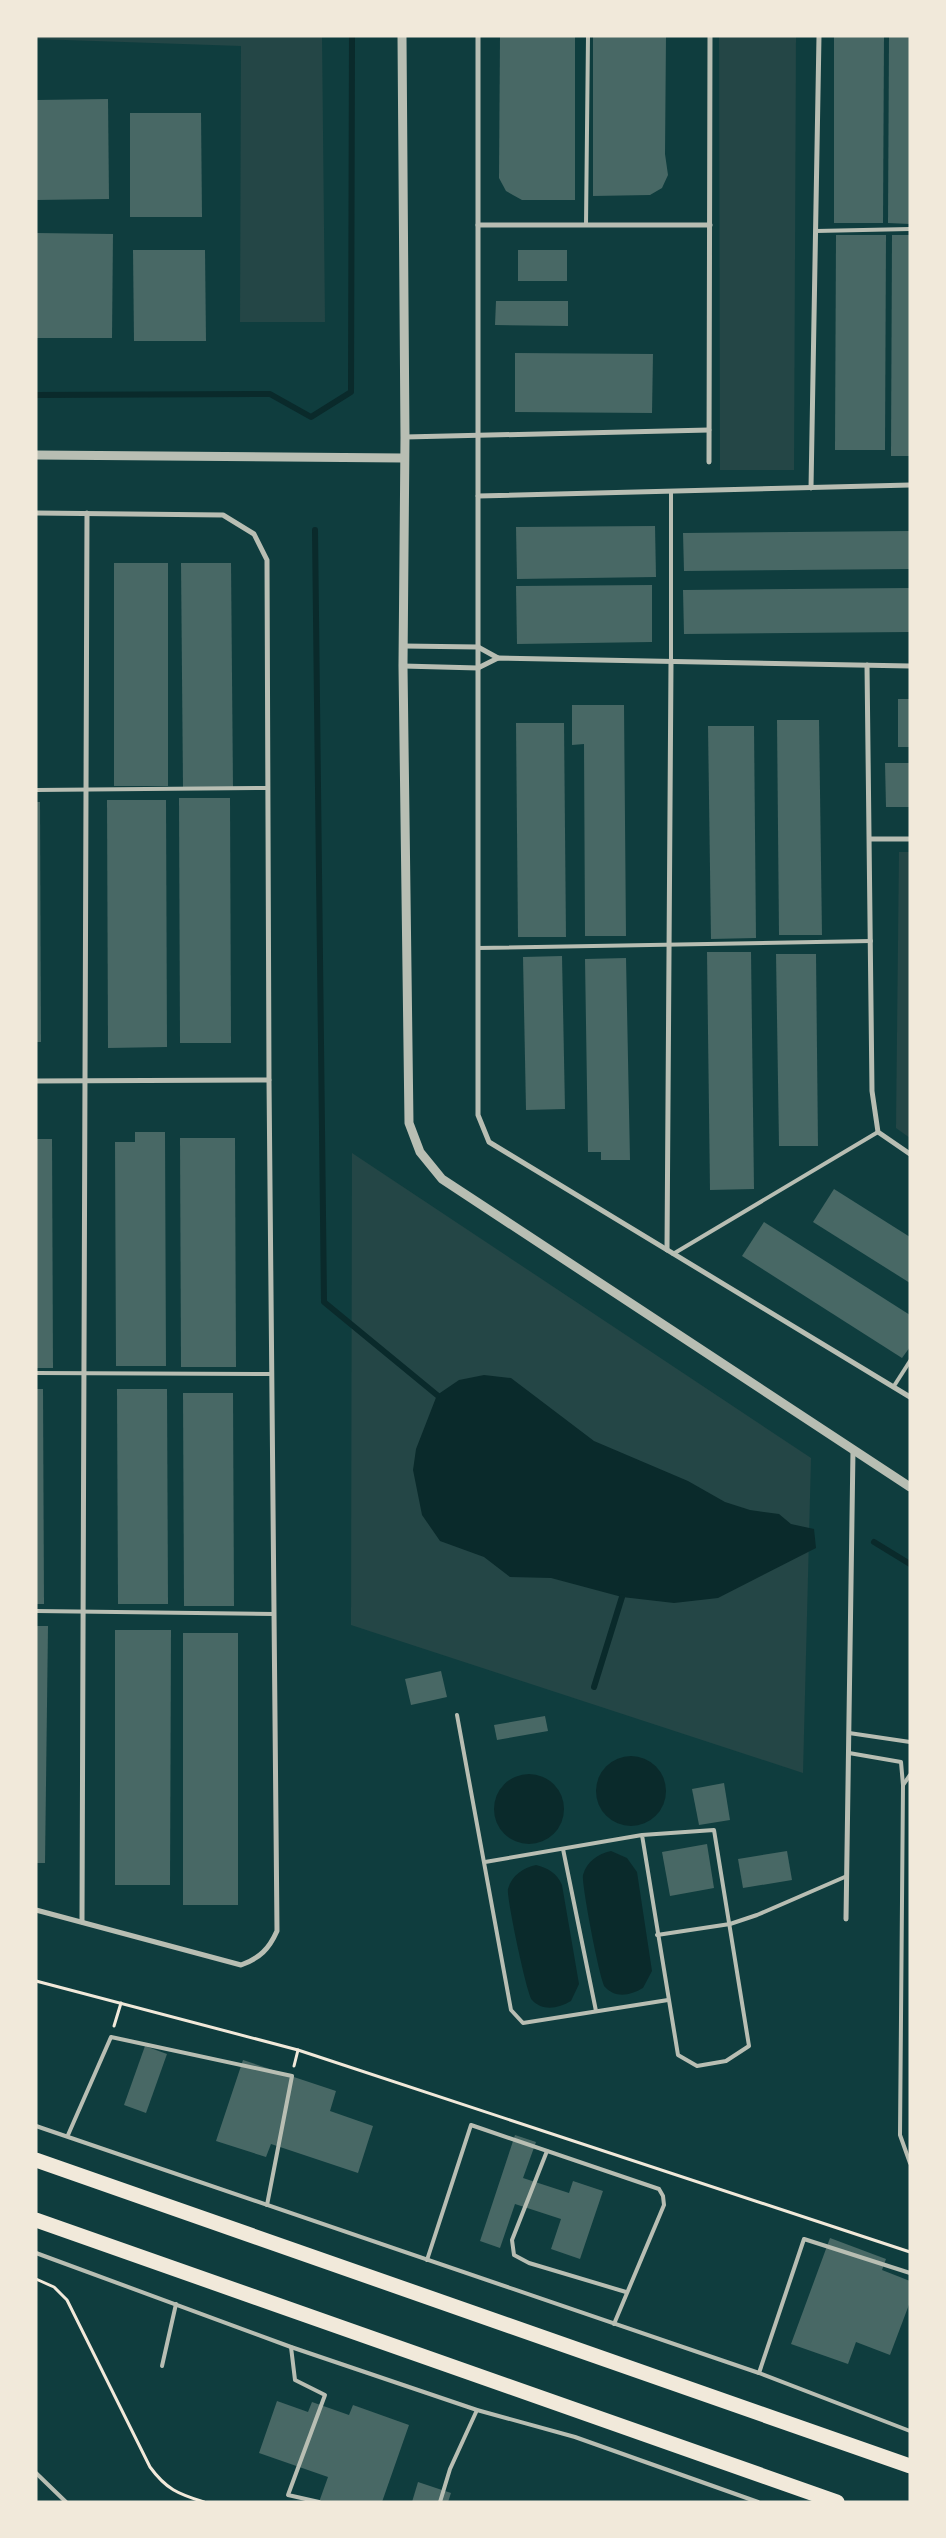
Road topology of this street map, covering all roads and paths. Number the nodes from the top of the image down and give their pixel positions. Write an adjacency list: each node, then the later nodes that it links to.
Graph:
1 (402, 36): 13 (street)
2 (478, 36): 6 (street)
3 (588, 36): 7 (lane)
4 (710, 36): 8 (street)
5 (819, 36): 10 (street)
6 (478, 225): 7 (street); 12 (street)
7 (586, 225): 8 (street)
8 (710, 225): 11 (street)
9 (910, 229): 10 (lane)
10 (816, 231): 18 (street)
11 (709, 430): 12 (street); 16 (street)
12 (478, 435): 13 (street); 20 (street)
13 (405, 436): 15 (street)
14 (36, 455): 15 (street)
15 (403, 458): 23 (street)
16 (709, 462)
17 (910, 485): 18 (street)
18 (812, 488): 19 (street)
19 (671, 491): 20 (street); 26 (lane)
20 (478, 496): 24 (street)
21 (36, 513): 22 (street)
22 (87, 514): 31 (street); 33 (street)
23 (403, 646): 24 (street); 28 (street)
24 (478, 647): 25 (street); 30 (street)
25 (498, 658): 26 (street); 30 (street)
26 (672, 661): 27 (street); 37 (street)
27 (867, 665): 29 (street); 35 (street)
28 (403, 666): 30 (street); 52 (street)
29 (910, 666)
30 (478, 668): 38 (street)
31 (267, 788): 33 (lane); 39 (street)
32 (36, 790): 33 (lane)
33 (86, 790): 41 (street)
34 (910, 839): 35 (street)
35 (870, 840): 36 (street)
36 (871, 941): 37 (lane); 42 (street)
37 (669, 945): 38 (lane); 44 (street)
38 (478, 948): 44 (street)
39 (269, 1080): 41 (street); 49 (street)
40 (36, 1081): 41 (street)
41 (85, 1081): 48 (street)
42 (878, 1132): 43 (street); 45 (lane)
43 (910, 1154)
44 (667, 1250): 45 (street)
45 (673, 1254): 50 (street)
46 (910, 1361): 50 (lane)
47 (36, 1373): 48 (lane)
48 (84, 1374): 49 (lane); 55 (street)
49 (272, 1374): 56 (street)
50 (894, 1386): 51 (street)
51 (910, 1396)
52 (853, 1450): 53 (street); 58 (street)
53 (910, 1487)
54 (36, 1611): 55 (lane)
55 (82, 1612): 56 (lane); 69 (street)
56 (274, 1614): 69 (street)
57 (457, 1715): 65 (lane)
58 (849, 1733): 59 (lane); 60 (street)
59 (910, 1742)
60 (849, 1753): 62 (lane); 66 (street)
61 (910, 1775): 62 (lane)
62 (902, 1785): 81 (lane)
63 (642, 1835): 64 (lane); 70 (lane); 71 (lane)
64 (563, 1849): 65 (lane); 75 (lane)
65 (485, 1862): 75 (lane)
66 (847, 1876): 68 (street); 70 (lane)
67 (36, 1910): 69 (street)
68 (846, 1919)
69 (82, 1922)
70 (730, 1924): 71 (lane); 73 (lane)
71 (657, 1935): 73 (lane)
72 (36, 1981): 74 (path)
73 (668, 2000): 75 (lane)
74 (121, 2003): 76 (path); 84 (path)
75 (596, 2012)
76 (111, 2037): 78 (lane); 82 (lane)
77 (36, 2126): 78 (lane)
78 (68, 2135): 82 (lane)
79 (547, 2151): 86 (lane); 89 (lane); 89 (lane)
80 (36, 2160): 97 (highway)
81 (910, 2162)
82 (268, 2205): 86 (lane)
83 (36, 2220): 104 (highway)
84 (910, 2252)
85 (36, 2253): 90 (lane)
86 (427, 2260): 91 (lane)
87 (910, 2273): 94 (lane)
88 (36, 2279): 100 (path)
89 (626, 2292): 91 (lane)
90 (176, 2304): 92 (lane); 93 (lane)
91 (614, 2324): 94 (lane)
92 (292, 2347): 95 (lane); 101 (lane)
93 (162, 2366)
94 (759, 2373): 96 (lane)
95 (477, 2410): 102 (lane); 103 (lane)
96 (910, 2431)
97 (910, 2466)
98 (36, 2473): 99 (lane)
99 (66, 2502)
100 (204, 2502)
101 (319, 2502)
102 (440, 2502)
103 (758, 2502)
104 (836, 2502)

